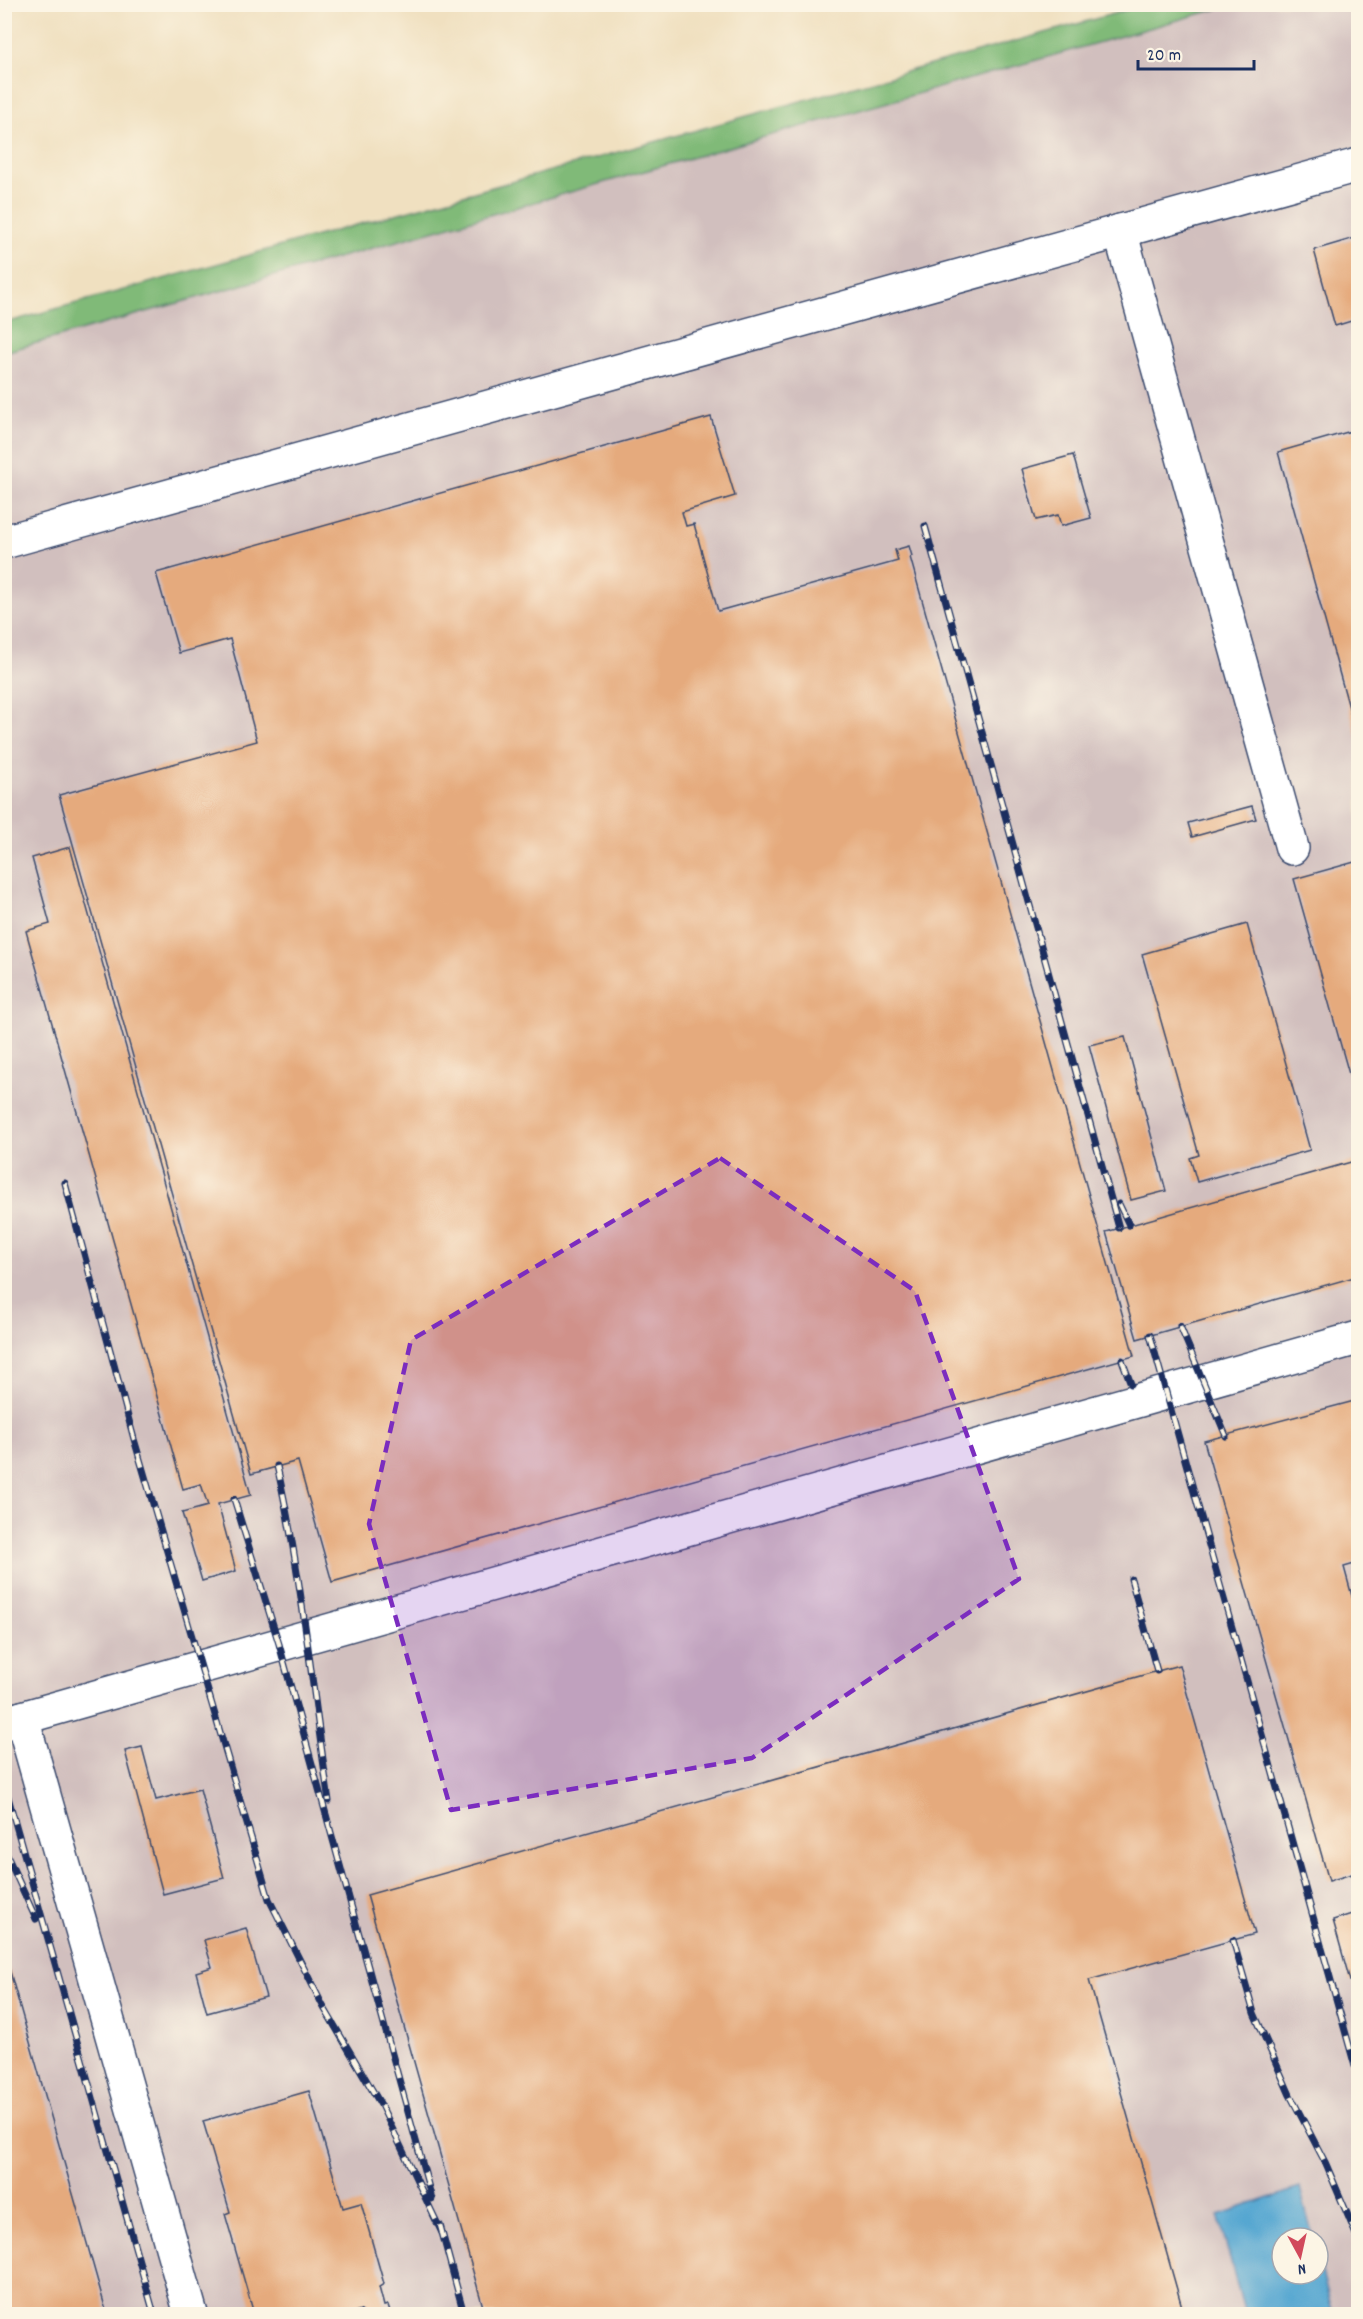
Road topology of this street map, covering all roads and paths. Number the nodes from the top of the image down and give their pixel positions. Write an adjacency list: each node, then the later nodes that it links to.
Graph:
1 (1359, 165): 2 (lane)
2 (1120, 231): 3 (lane); 4 (lane)
3 (4, 543)
4 (1292, 848)
5 (1359, 1338): 6 (lane)
6 (13, 1720): 7 (lane)
7 (191, 2314)

